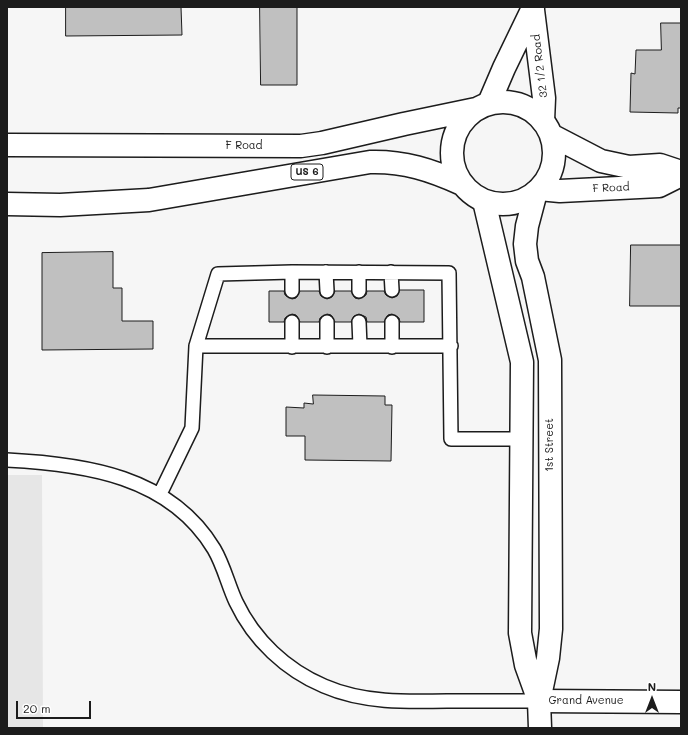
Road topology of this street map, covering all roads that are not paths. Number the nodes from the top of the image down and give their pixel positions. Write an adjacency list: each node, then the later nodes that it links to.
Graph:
1 (533, 8): 2 (main road, 32 1/2 Road); 3 (main road, 32 1/2 Road)
2 (483, 106): 3 (main road); 4 (main road, F Road); 7 (main road, US 6)
3 (547, 128): 5 (main road, F Road); 8 (main road, US 6)
4 (7, 145)
5 (681, 172)
6 (681, 175): 8 (main road, F Road)
7 (462, 184): 9 (main road, US 6); 10 (main road, US 6)
8 (538, 190): 9 (main road, US 6); 32 (main road, 1st Street)
9 (484, 201): 29 (main road, 1st Street)
10 (7, 204)
11 (292, 272): 12 (lane); 16 (lane); 23 (lane)
12 (326, 272): 13 (lane); 17 (lane)
13 (359, 272): 14 (lane); 18 (lane)
14 (391, 272): 15 (lane); 28 (lane)
15 (392, 290)
16 (292, 291)
17 (327, 291)
18 (359, 291)
19 (292, 322): 24 (lane)
20 (327, 322): 25 (lane)
21 (359, 322): 26 (lane)
22 (392, 322): 27 (lane)
23 (196, 346): 24 (lane); 31 (lane)
24 (292, 346): 25 (lane)
25 (327, 346): 26 (lane)
26 (360, 346): 27 (lane)
27 (392, 346): 28 (lane)
28 (451, 346): 29 (lane)
29 (521, 438): 32 (main road, 1st Street)
30 (7, 460): 31 (lane)
31 (160, 494): 32 (lane)
32 (539, 701): 33 (main road, Grand Avenue); 34 (main road, 1st Street)
33 (681, 702)
34 (540, 728)

